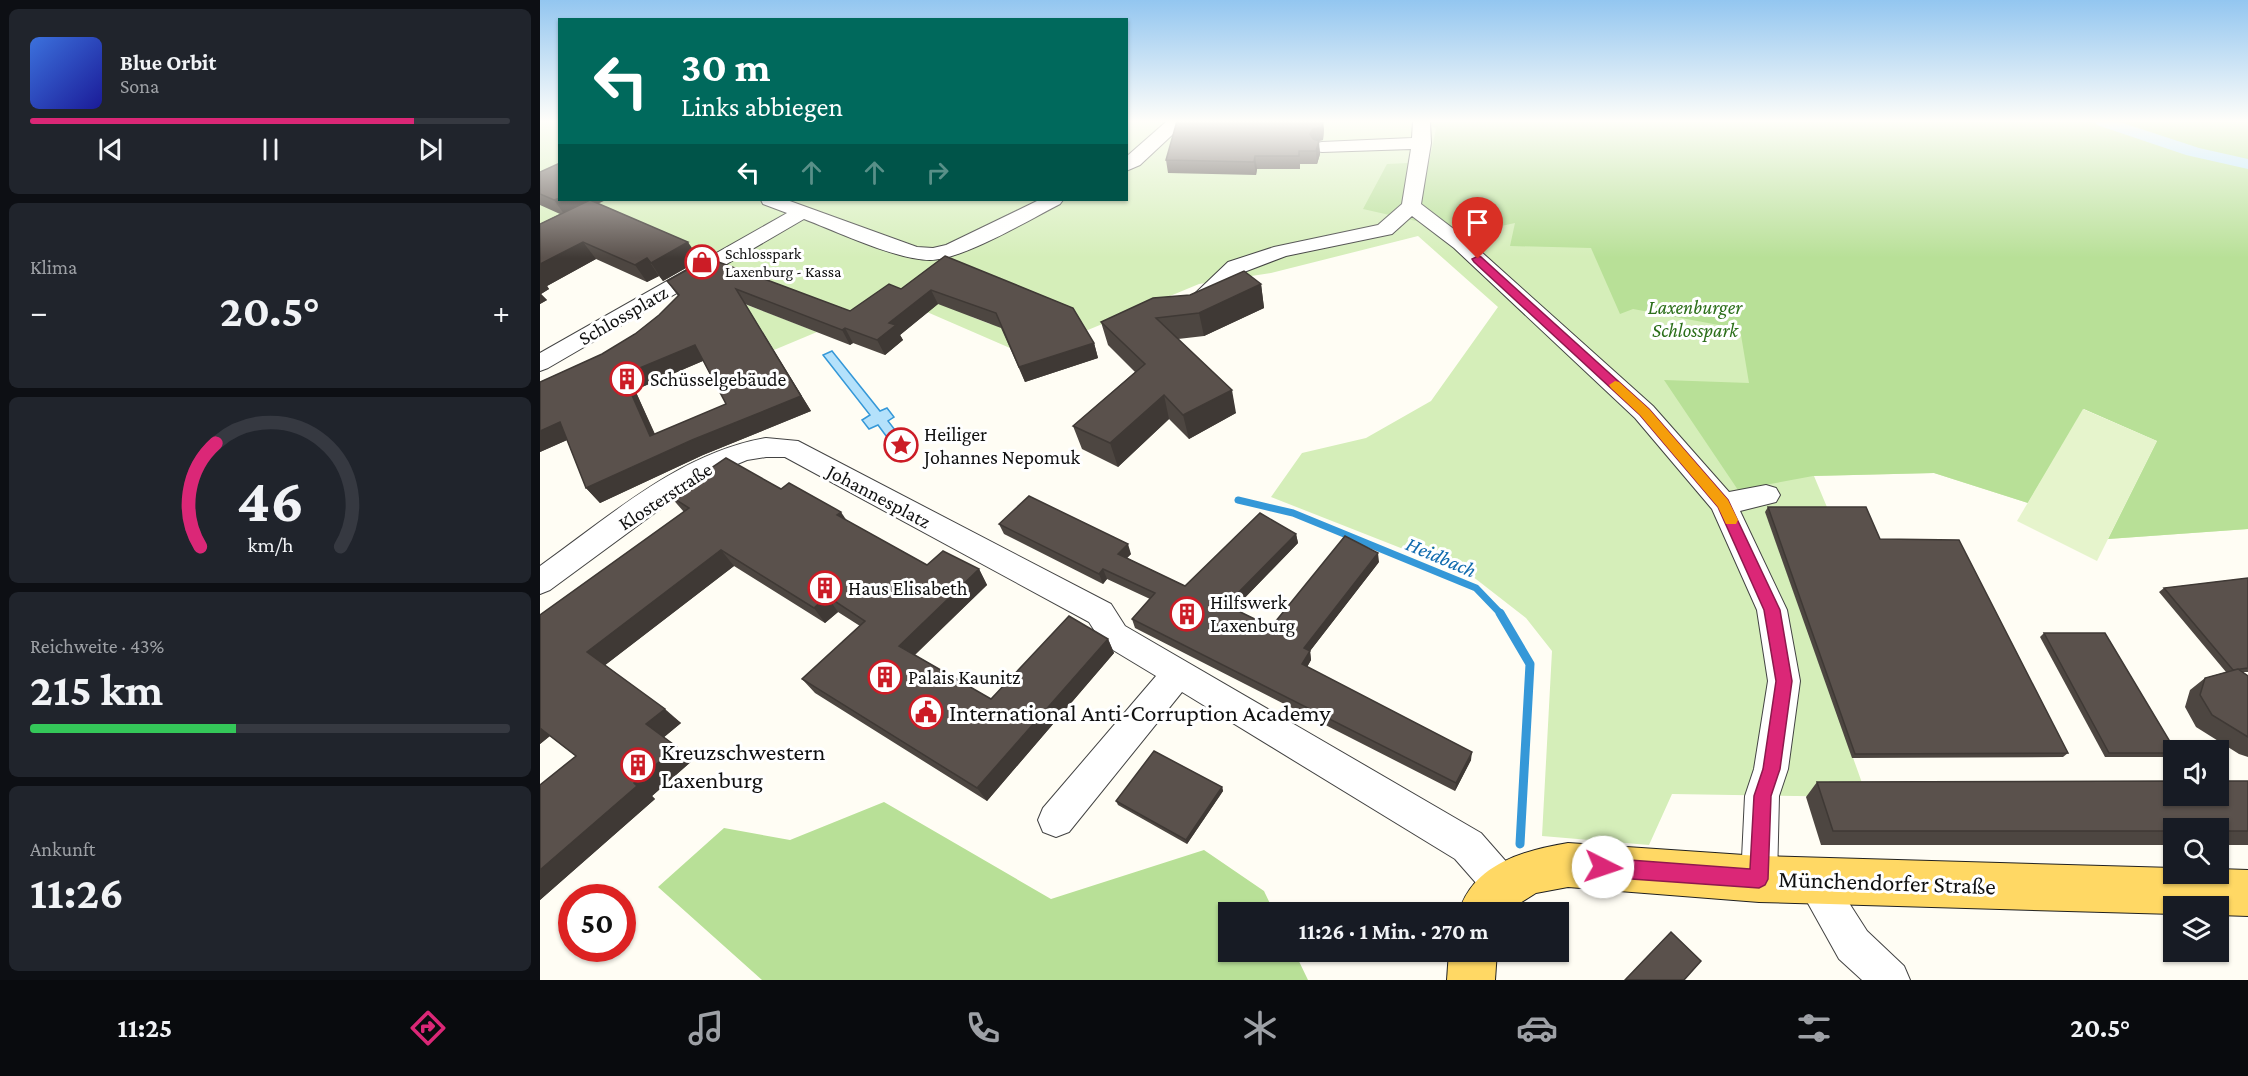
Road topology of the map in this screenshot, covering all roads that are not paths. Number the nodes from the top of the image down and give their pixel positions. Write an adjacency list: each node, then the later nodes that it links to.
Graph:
1 (1416, 167): 4 (street)
2 (773, 201): 5 (street)
3 (1051, 201): 5 (street)
4 (1411, 206): 6 (street); 10 (street)
5 (803, 212): 7 (street, Schlossplatz)
6 (1197, 302)
7 (540, 363)
8 (803, 455): 11 (street, Johannesplatz); 12 (street, Klosterstraße)
9 (1766, 495): 10 (street)
10 (1723, 504): 15 (street)
11 (956, 536): 13 (street, Münchendorfer Straße)
12 (540, 582)
13 (1177, 674): 14 (street); 18 (street, Münchendorfer Straße)
14 (1056, 820)
15 (1759, 879): 16 (main road, Münchendorfer Straße); 18 (main road, Münchendorfer Straße)
16 (1813, 880): 17 (main road, Münchendorfer Straße); 21 (street)
17 (2248, 893)
18 (1493, 900)
19 (1472, 962): 20 (main road)
20 (1471, 980)
21 (1890, 980)

